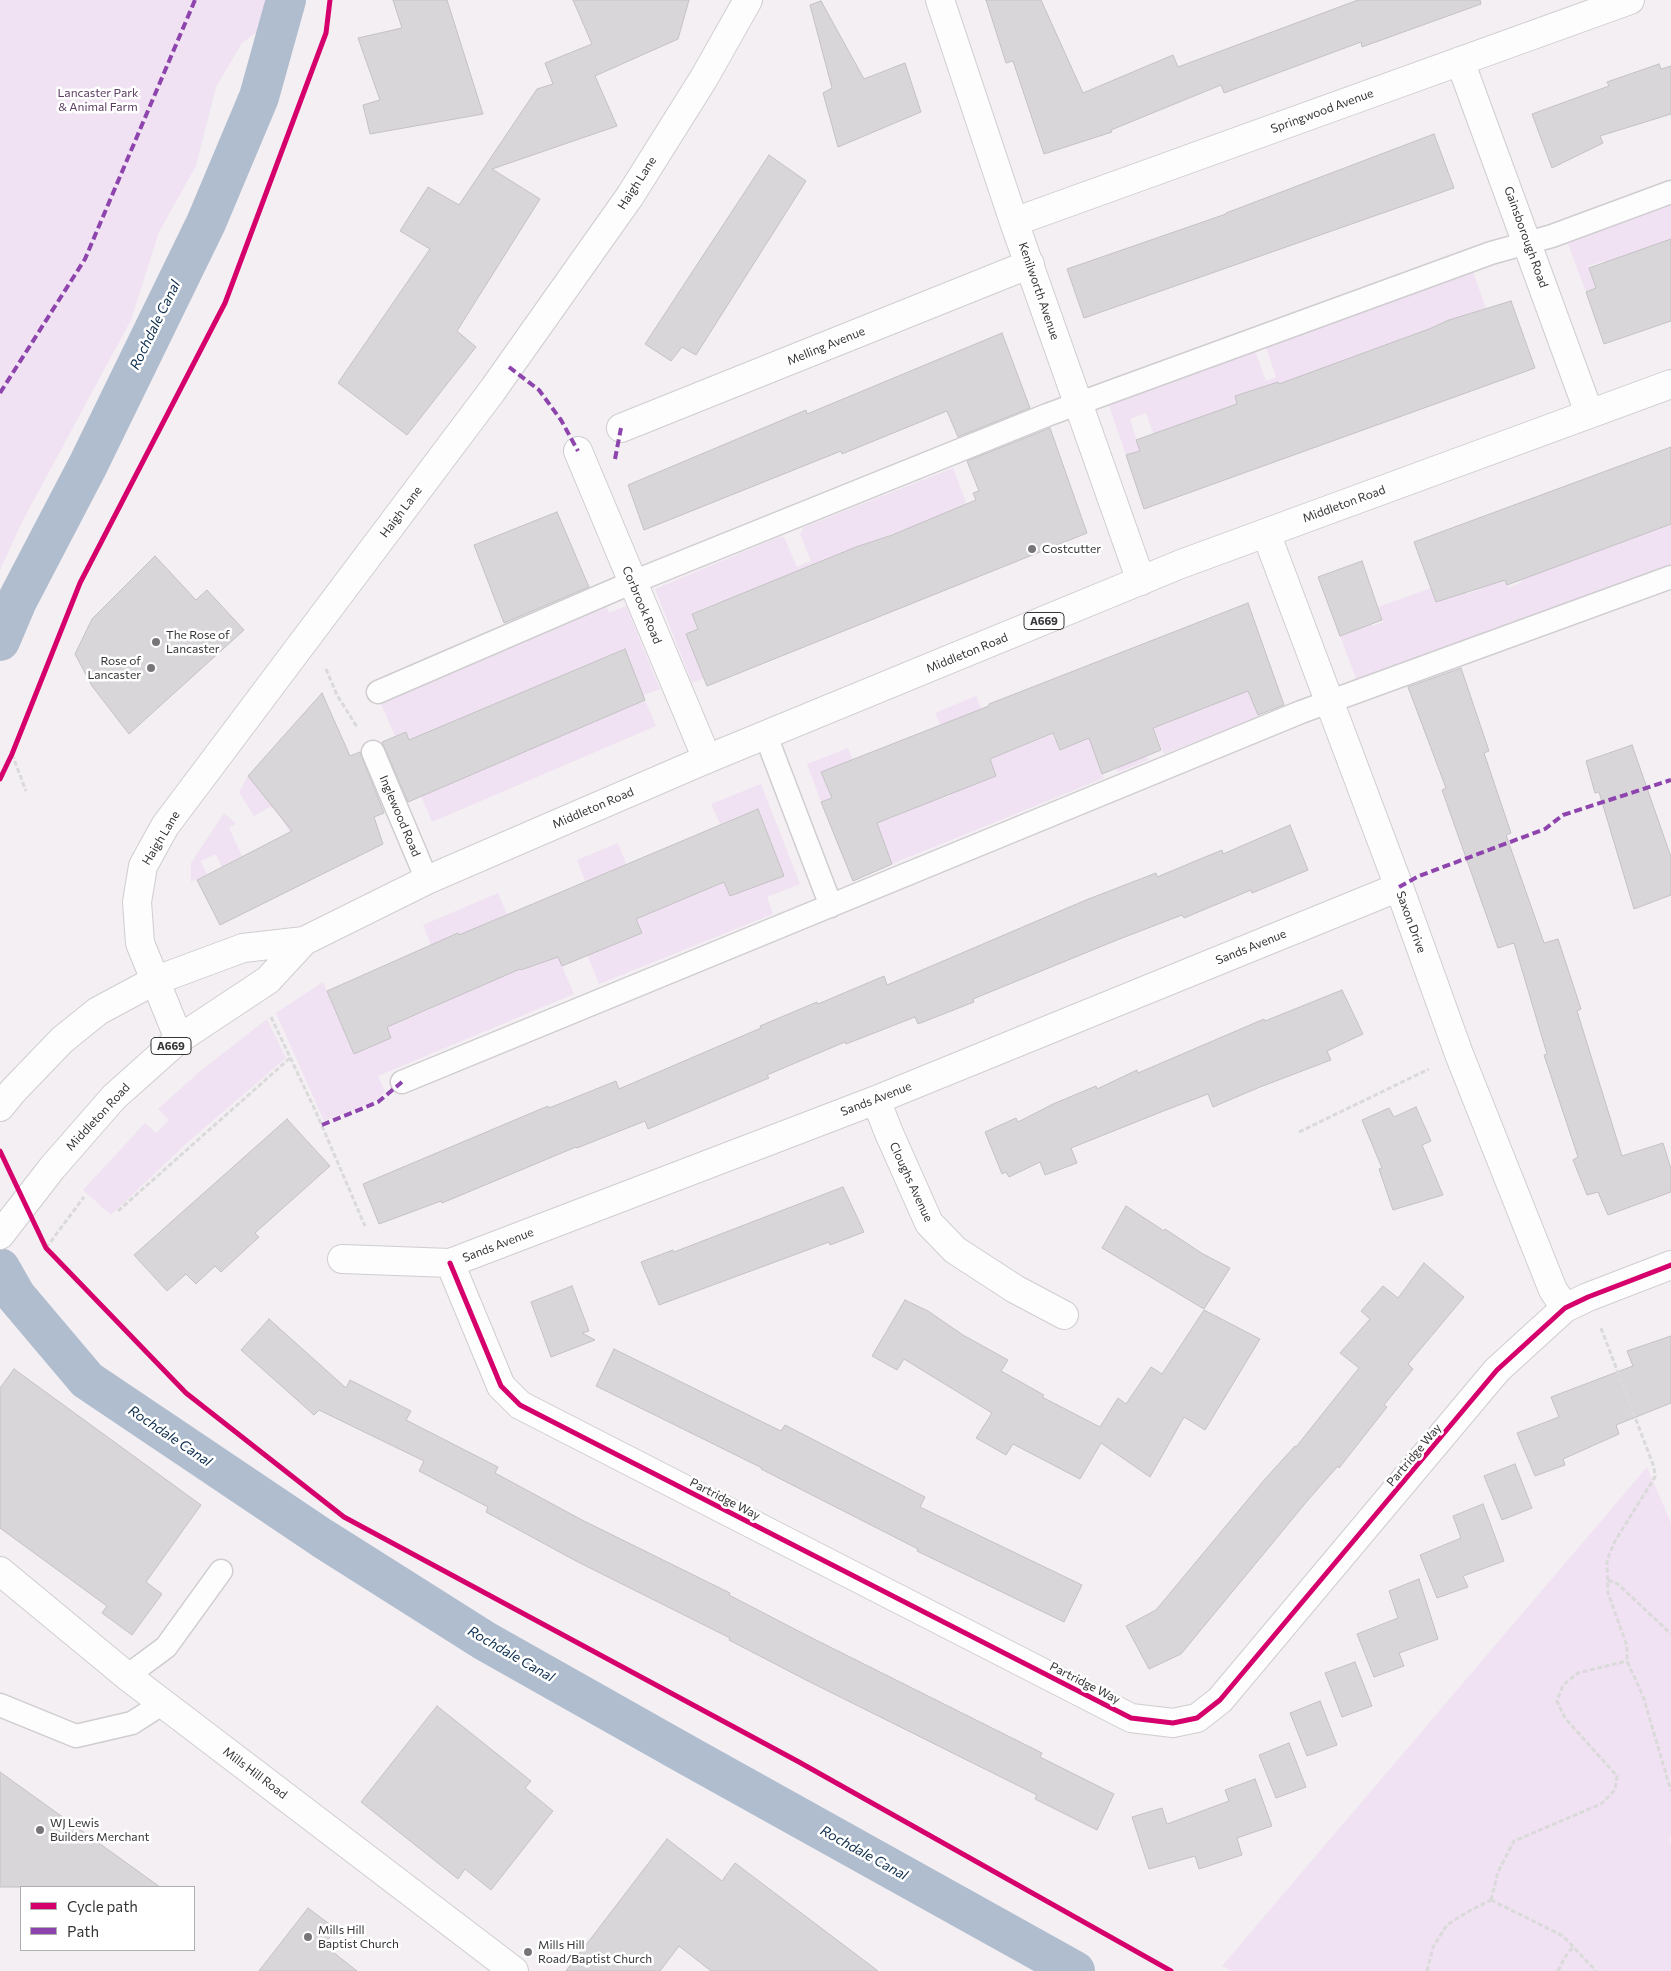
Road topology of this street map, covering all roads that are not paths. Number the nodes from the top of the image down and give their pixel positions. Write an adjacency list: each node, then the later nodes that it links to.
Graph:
1 (748, 0): 27 (street, Haigh Lane)
2 (940, 0): 6 (street, Kenilworth Avenue)
3 (1630, 0): 4 (street, Springwood Avenue)
4 (1460, 61): 6 (street, Springwood Avenue); 7 (street, Gainsborough Road)
5 (1671, 192): 7 (lane)
6 (1014, 222): 8 (street, Kenilworth Avenue)
7 (1528, 242): 10 (lane); 11 (street, Gainsborough Road)
8 (1030, 264): 10 (street, Kenilworth Avenue); 12 (street, Melling Avenue)
9 (1671, 384): 11 (street, Middleton Road / A669)
10 (1078, 405): 16 (street, Kenilworth Avenue); 17 (lane)
11 (1590, 414): 14 (street, Middleton Road / A669)
12 (621, 428)
13 (578, 451): 17 (street, Corbrook Road)
14 (1266, 533): 16 (street, Middleton Road / A669); 19 (street, Saxon Drive)
15 (1671, 577): 19 (lane)
16 (1141, 581): 20 (street, Middleton Road / A669)
17 (633, 582): 18 (lane); 22 (street, Corbrook Road)
18 (378, 692)
19 (1328, 701): 24 (street, Saxon Drive); 25 (lane)
20 (766, 736): 22 (street, Middleton Road / A669); 25 (lane)
21 (373, 752): 23 (lane, Inglewood Road)
22 (707, 759): 23 (street, Middleton Road / A669)
23 (427, 880): 26 (street, Middleton Road / A669)
24 (1399, 887): 31 (street, Sands Avenue); 36 (street, Saxon Drive)
25 (831, 906): 29 (lane)
26 (304, 941): 27 (street, Middleton Road / A669); 28 (street, Middleton Road / A669)
27 (154, 981): 28 (street, Haigh Lane); 30 (street, Middleton Road / A669)
28 (179, 1039): 32 (street, Middleton Road / A669)
29 (402, 1082)
30 (6, 1099)
31 (876, 1100): 34 (street, Sands Avenue); 37 (street, Cloughs Avenue)
32 (0, 1235)
33 (342, 1259): 34 (street, Sands Avenue)
34 (450, 1263): 36 (street, Partridge Way)
35 (1671, 1264): 36 (street, Partridge Way)
36 (1577, 1302)
37 (1064, 1315)
38 (0, 1571): 40 (street, Mills Hill Road)
39 (221, 1571): 40 (lane)
40 (127, 1676): 41 (street, Mills Hill Road)
41 (163, 1703): 42 (lane); 43 (street, Mills Hill Road)
42 (0, 1705)
43 (514, 1971)

